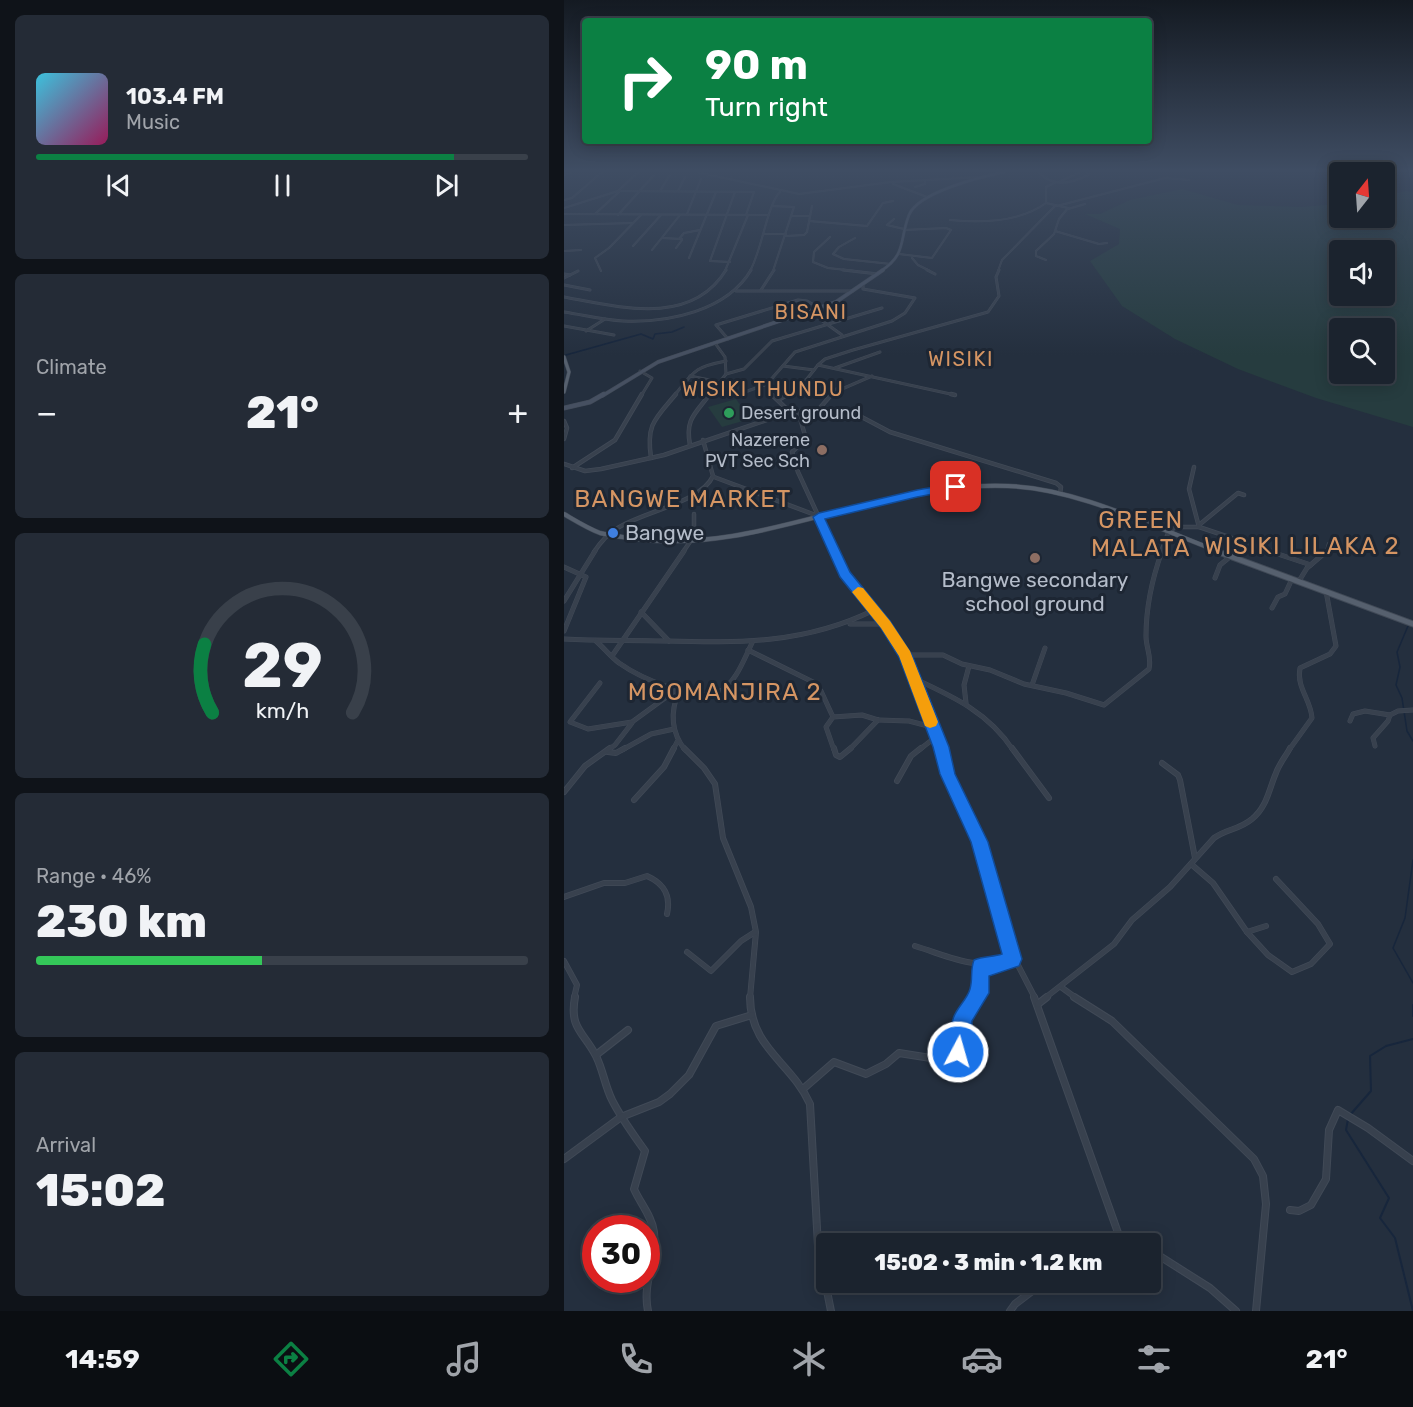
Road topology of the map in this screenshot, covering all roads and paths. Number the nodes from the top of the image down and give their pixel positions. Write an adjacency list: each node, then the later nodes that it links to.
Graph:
1 (623, 233): 33 (street)
2 (645, 233): 21 (street)
3 (666, 233): 17 (street)
4 (683, 233): 19 (street)
5 (699, 233): 28 (street)
6 (720, 233): 30 (street)
7 (740, 233): 30 (street)
8 (805, 233): 15 (street)
9 (903, 233): 26 (street)
10 (949, 233): 27 (street)
11 (1029, 233): 62 (street)
12 (1053, 233): 29 (street)
13 (1062, 233): 20 (street)
14 (763, 234): 15 (street); 43 (street)
15 (786, 235): 42 (street)
16 (830, 237): 35 (street)
17 (662, 238): 19 (street); 24 (street)
18 (855, 238): 31 (street)
19 (679, 239): 22 (street)
20 (1107, 243)
21 (633, 246)
22 (676, 248)
23 (581, 250): 25 (street)
24 (652, 250)
25 (564, 251)
26 (899, 254): 27 (street); 31 (street)
27 (909, 256): 36 (street)
28 (689, 258)
29 (1046, 260)
30 (730, 262): 45 (street)
31 (891, 264): 35 (street)
32 (578, 271): 37 (street)
33 (601, 271)
34 (564, 274): 37 (street)
35 (878, 274): 39 (street)
36 (934, 274)
37 (570, 275): 38 (street)
38 (564, 278)
39 (863, 284): 44 (street); 55 (street)
40 (564, 285): 41 (street)
41 (590, 290)
42 (760, 290): 43 (street); 44 (street)
43 (735, 291): 50 (street)
44 (853, 291): 47 (street)
45 (564, 297)
46 (882, 308): 51 (street)
47 (821, 309): 49 (street); 56 (street)
48 (564, 312): 50 (street)
49 (810, 312): 51 (street); 56 (street)
50 (606, 319): 53 (street)
51 (827, 324): 55 (street); 67 (street)
52 (564, 326): 53 (street)
53 (586, 331): 54 (street)
54 (614, 335)
55 (843, 335): 63 (street)
56 (728, 339): 57 (street)
57 (715, 343): 60 (street); 66 (street)
58 (880, 352): 64 (street)
59 (564, 357): 61 (main road)
60 (726, 361): 67 (street); 68 (street)
61 (566, 362): 73 (main road)
62 (818, 365): 64 (street); 65 (street)
63 (782, 366): 65 (street); 71 (street)
64 (833, 368): 69 (street)
65 (814, 370): 77 (street)
66 (640, 371): 78 (street); 89 (street)
67 (726, 374): 70 (street)
68 (690, 376): 70 (street); 86 (street)
69 (872, 376): 76 (street); 80 (street)
70 (720, 382): 75 (street)
71 (767, 384): 72 (street); 74 (street)
72 (754, 389): 74 (street); 75 (street)
73 (564, 392)
74 (770, 393): 77 (street)
75 (711, 394): 85 (street)
76 (955, 395)
77 (778, 400): 81 (street)
78 (564, 408)
79 (798, 411): 80 (street); 81 (street); 95 (street)
80 (817, 411): 91 (street)
81 (790, 412): 84 (street)
82 (564, 421): 83 (street)
83 (564, 439)
84 (703, 440): 85 (street); 90 (street)
85 (690, 445): 86 (street)
86 (651, 458): 89 (street)
87 (564, 464): 89 (street)
88 (1194, 467): 96 (street)
89 (571, 468)
90 (714, 477): 95 (street); 98 (street)
91 (1060, 494): 95 (main road); 97 (main road)
92 (1244, 495): 96 (street)
93 (564, 514): 98 (main road)
94 (694, 514): 99 (street)
95 (818, 516): 99 (main road); 111 (street)
96 (1199, 526): 97 (street); 102 (street)
97 (1168, 533): 101 (main road); 129 (street)
98 (607, 535): 99 (main road); 104 (street)
99 (690, 542): 112 (street)
100 (1329, 544): 102 (street)
101 (1231, 556): 105 (street); 106 (main road)
102 (1311, 565): 107 (street)
103 (564, 567): 104 (street)
104 (581, 575): 109 (street); 116 (street)
105 (1215, 578)
106 (1292, 579): 107 (main road); 110 (street)
107 (1299, 581): 108 (main road)
108 (1326, 591): 115 (main road); 149 (street)
109 (564, 601)
110 (1272, 608)
111 (874, 610): 113 (street); 114 (street)
112 (641, 612): 118 (street); 120 (street)
113 (849, 624): 114 (street); 121 (street)
114 (885, 624): 124 (street)
115 (1413, 624)
116 (564, 631)
117 (564, 639): 119 (street)
118 (623, 640): 119 (street); 120 (street); 125 (street)
119 (596, 641): 125 (street)
120 (669, 641): 121 (street)
121 (752, 642): 123 (street)
122 (1045, 648): 129 (street)
123 (748, 650): 130 (street); 134 (street)
124 (905, 655): 126 (street); 127 (street)
125 (612, 656): 130 (street)
126 (969, 666): 129 (street); 131 (street)
127 (915, 679): 131 (street); 138 (street)
128 (600, 683): 137 (street)
129 (1032, 685)
130 (678, 691): 137 (street); 139 (street)
131 (966, 703): 147 (street)
132 (1413, 710): 133 (street)
133 (1390, 715): 136 (street); 142 (street)
134 (833, 717): 135 (street); 135 (street)
135 (878, 720): 138 (street)
136 (1350, 721)
137 (632, 722): 143 (street)
138 (932, 728): 140 (street)
139 (674, 729): 141 (street); 143 (street)
140 (937, 736): 145 (street); 159 (street)
141 (678, 742): 148 (street); 155 (street)
142 (1375, 746)
143 (608, 752): 146 (street)
144 (1162, 763): 149 (street)
145 (897, 781)
146 (564, 792)
147 (1049, 798)
148 (634, 800)
149 (1195, 858): 150 (street)
150 (1191, 864): 156 (street); 162 (street)
151 (1276, 879): 156 (street)
152 (564, 897): 153 (street)
153 (667, 914)
154 (1266, 926): 156 (street)
155 (756, 932): 158 (street); 164 (street)
156 (1247, 932)
157 (915, 946): 161 (street)
158 (687, 952)
159 (1013, 959): 161 (street); 163 (street)
160 (564, 961): 166 (street)
161 (981, 966): 167 (street)
162 (1061, 987): 163 (street); 179 (street)
163 (1038, 1004): 172 (street)
164 (752, 1015): 167 (street); 168 (street)
165 (628, 1030): 166 (street)
166 (596, 1055): 168 (street)
167 (803, 1089): 176 (street)
168 (621, 1117): 169 (street); 175 (street)
169 (564, 1159)
170 (1413, 1161): 171 (street)
171 (1290, 1210)
172 (1119, 1233)
173 (1161, 1257): 178 (street)
174 (1030, 1293): 177 (street)
175 (648, 1311)
176 (831, 1311)
177 (1010, 1311)
178 (1236, 1311)
179 (1256, 1311)

